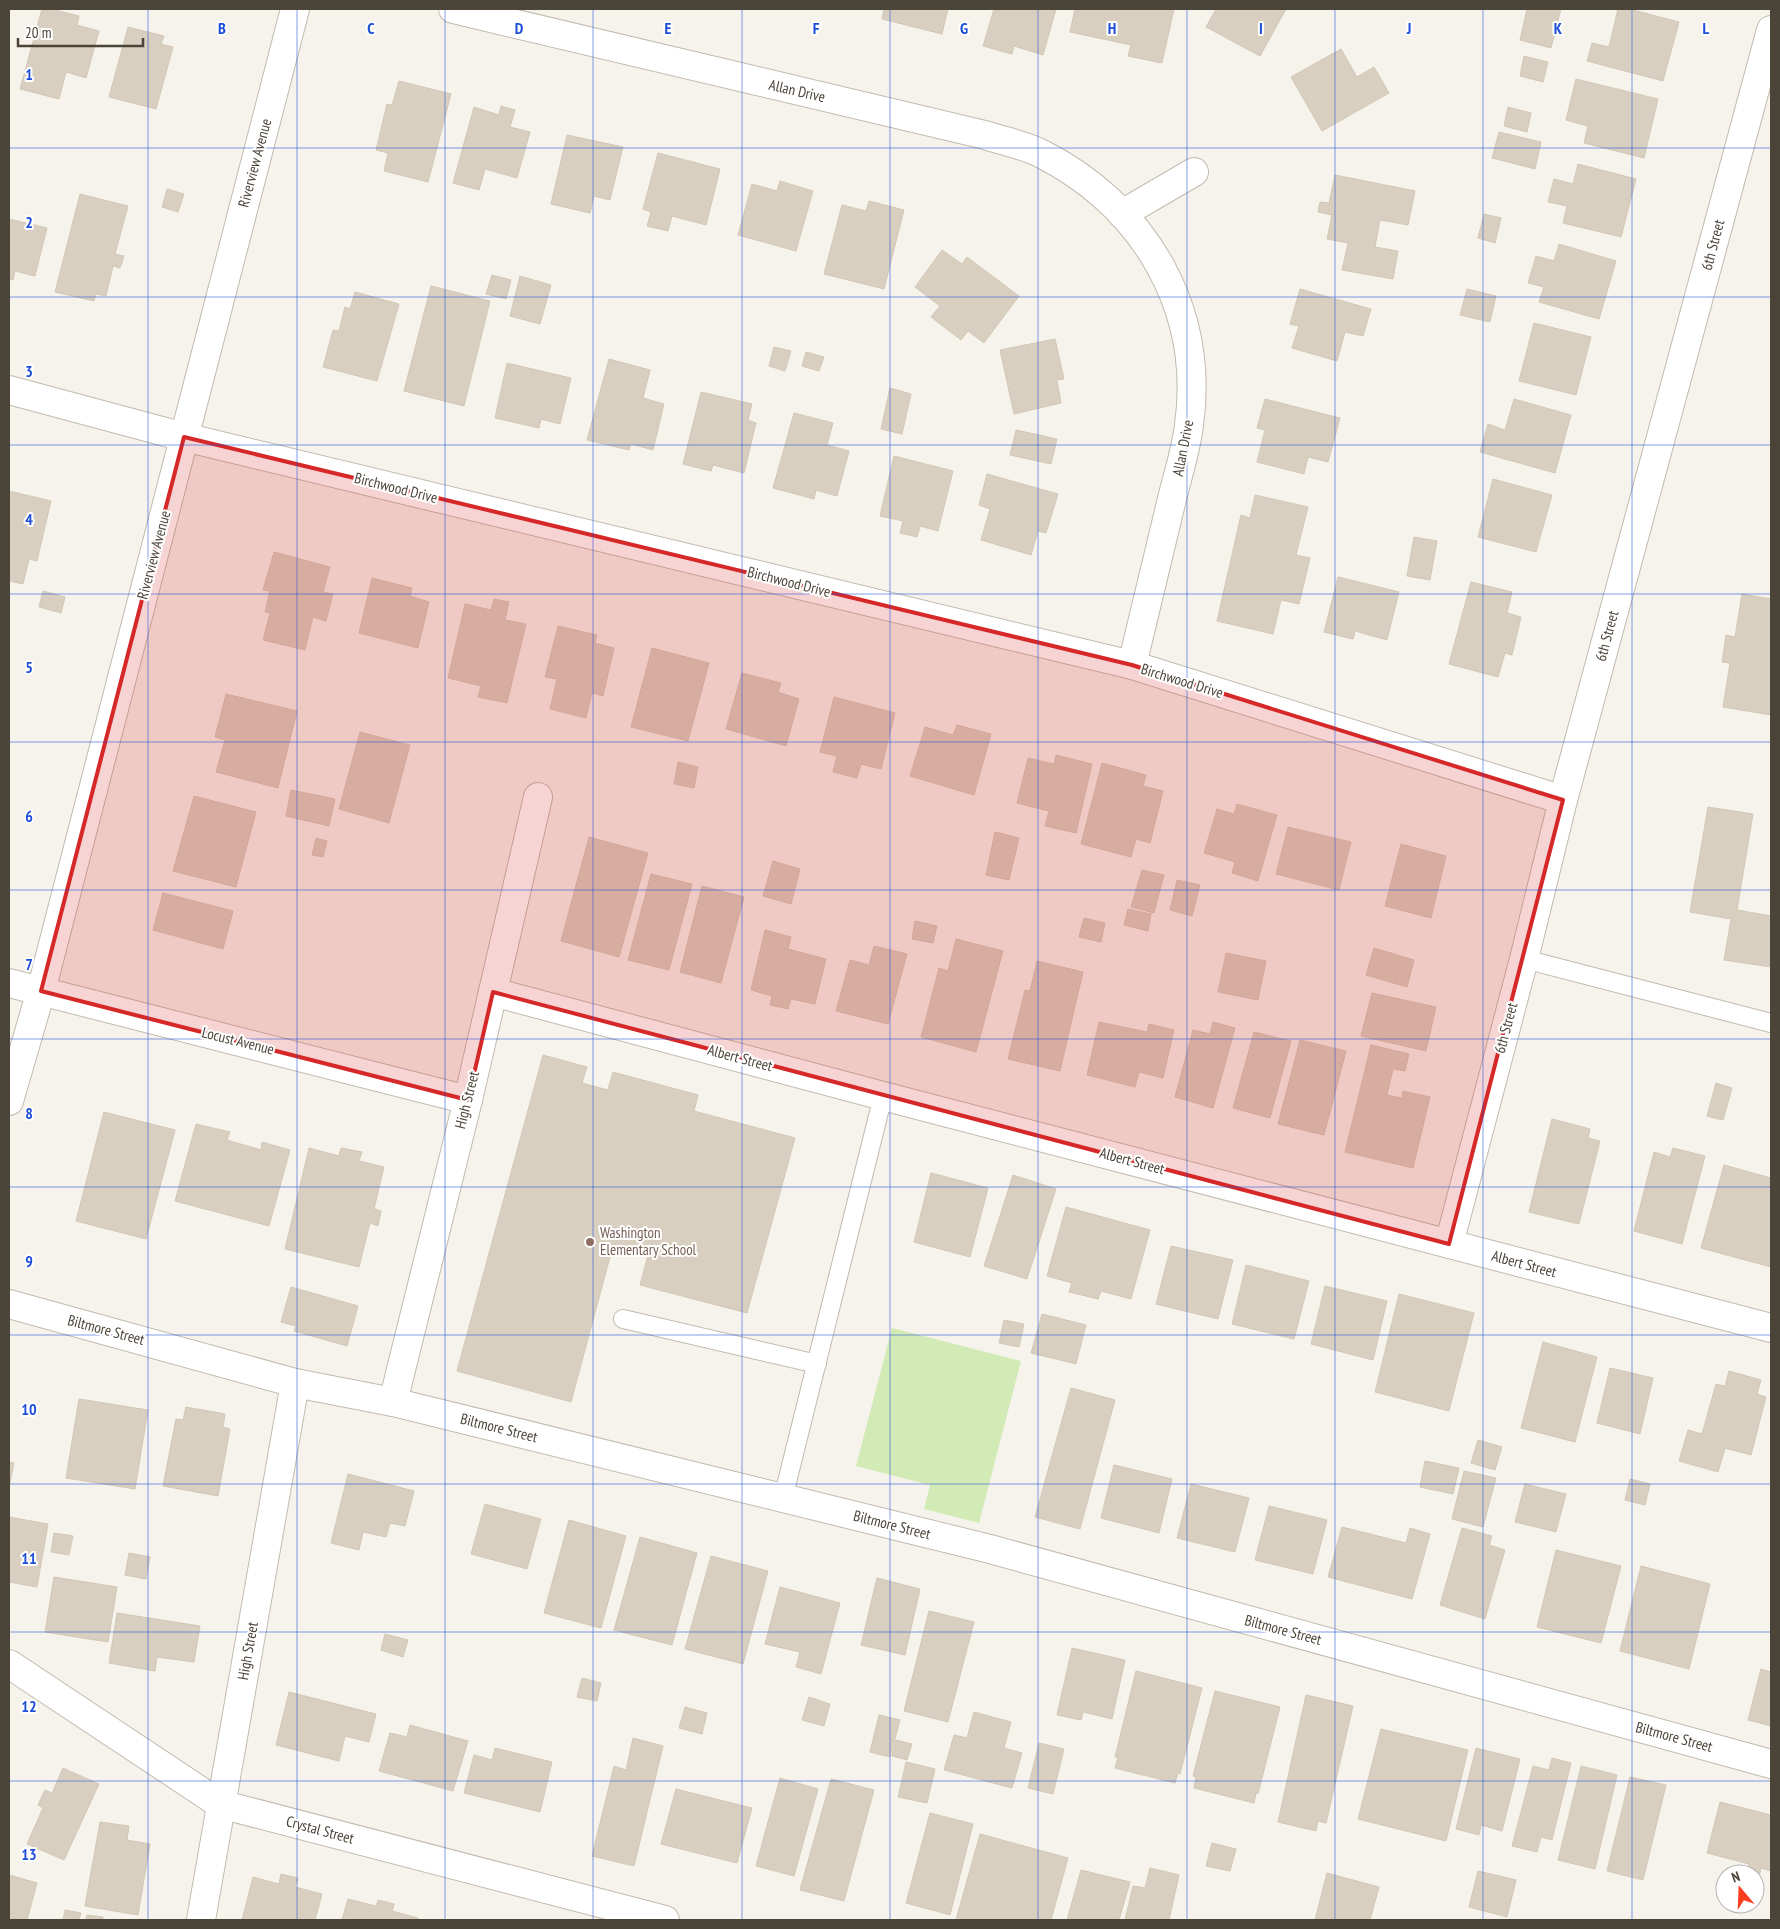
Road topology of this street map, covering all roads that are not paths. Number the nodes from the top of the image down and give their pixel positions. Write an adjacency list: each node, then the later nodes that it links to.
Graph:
1 (295, 9): 7 (street, Riverview Avenue)
2 (453, 9): 5 (street, Allan Drive)
3 (1771, 30): 10 (street, 6th Street)
4 (1194, 172): 5 (street)
5 (1122, 214): 8 (street, Allan Drive)
6 (9, 390): 7 (street, Birchwood Drive)
7 (184, 437): 8 (street, Birchwood Drive); 13 (street, Riverview Avenue)
8 (1132, 665): 10 (street, Birchwood Drive)
9 (538, 798): 14 (street, High Street)
10 (1563, 800): 11 (street, 6th Street)
11 (1524, 959): 15 (lane); 19 (street, 6th Street)
12 (9, 983): 13 (street, Locust Avenue)
13 (41, 991): 17 (street, Locust Avenue); 18 (street, Riverview Avenue)
14 (494, 992): 16 (street, Albert Street); 17 (street, High Street)
15 (1771, 1022)
16 (883, 1096): 19 (street, Albert Street); 23 (lane)
17 (468, 1100): 25 (street, High Street)
18 (9, 1101)
19 (1449, 1244): 22 (street, Albert Street)
20 (9, 1304): 24 (street, Biltmore Street)
21 (624, 1319): 23 (lane)
22 (1771, 1328)
23 (817, 1364): 26 (lane)
24 (295, 1383): 25 (street, Biltmore Street); 29 (street, High Street)
25 (393, 1402): 26 (street, Biltmore Street)
26 (783, 1498): 28 (street, Biltmore Street)
27 (9, 1664): 29 (street, Crystal Street)
28 (1771, 1764)
29 (220, 1804): 30 (street, High Street); 31 (street, Crystal Street)
30 (201, 1920)
31 (665, 1920)

